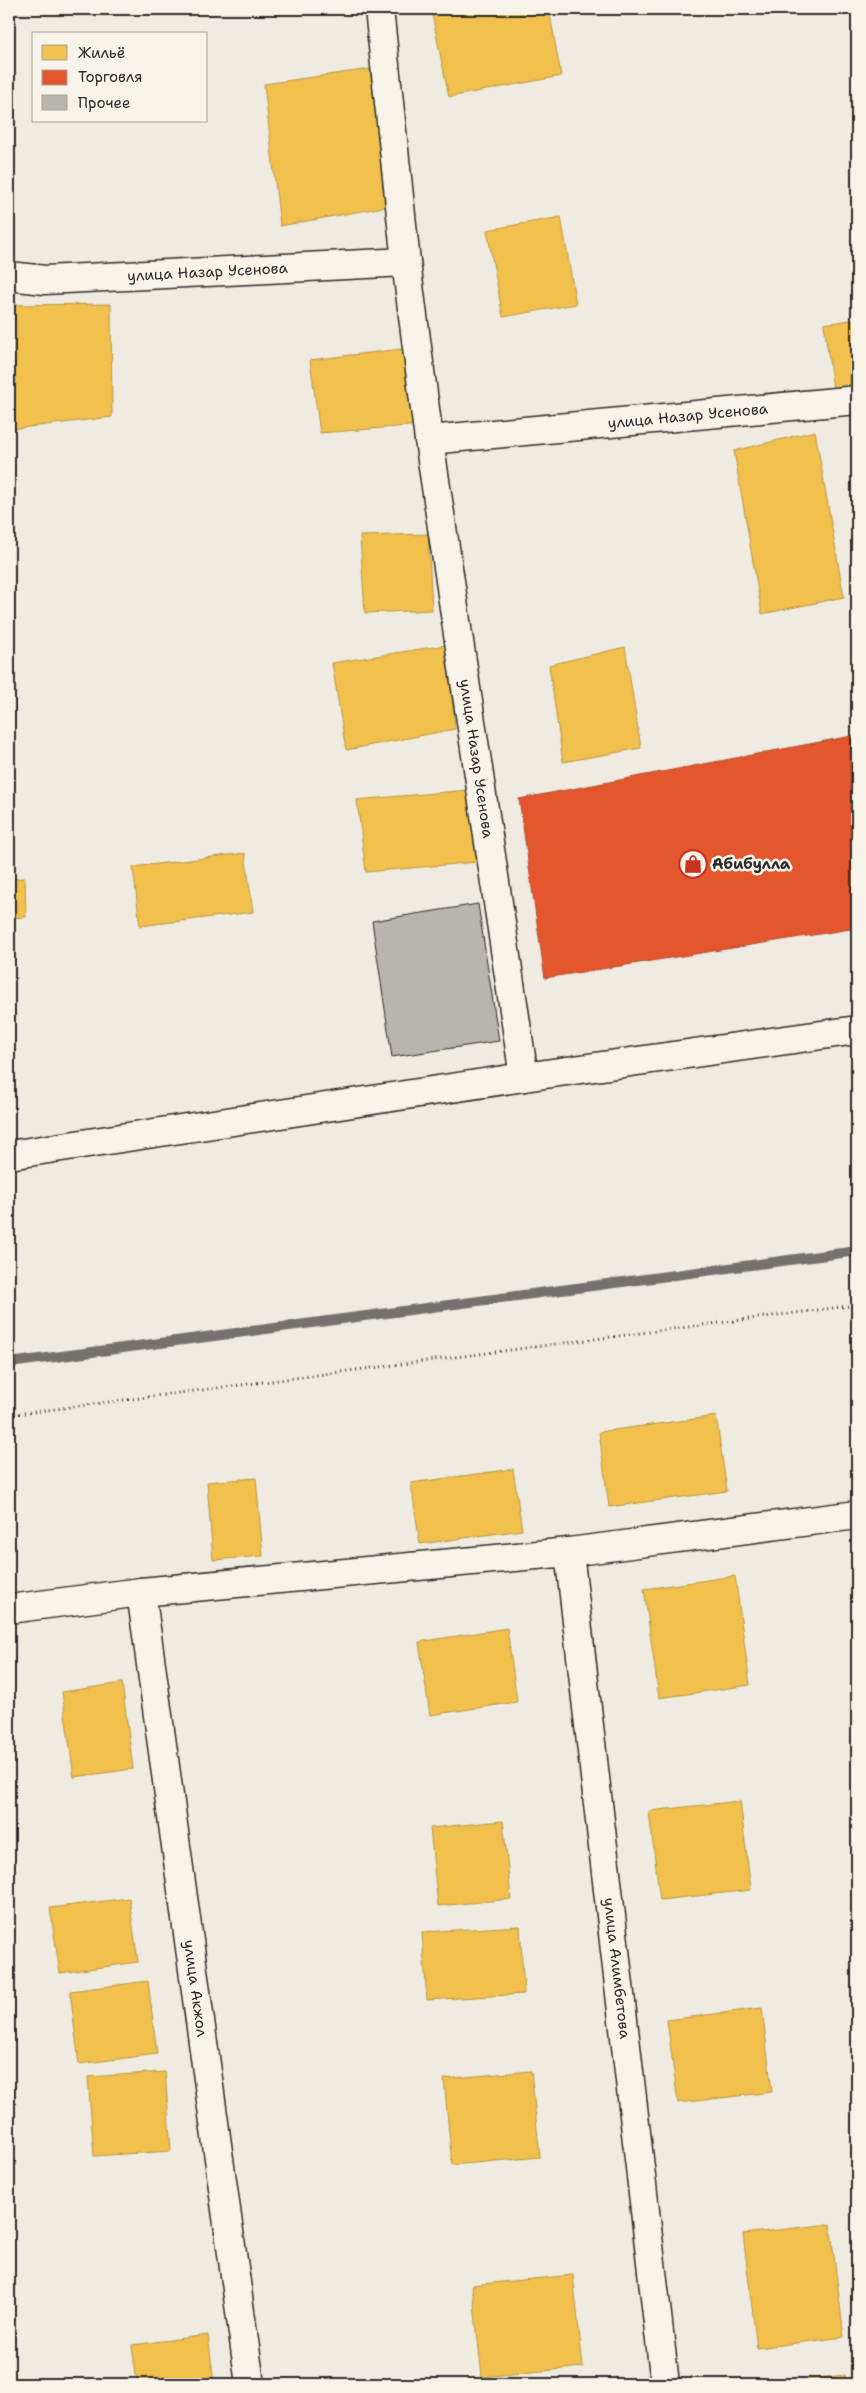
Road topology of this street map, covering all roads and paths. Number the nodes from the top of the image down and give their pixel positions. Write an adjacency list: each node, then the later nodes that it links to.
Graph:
1 (379, 9): 2 (street, улица Назар Усенова)
2 (406, 262): 3 (street, улица Назар Усенова); 5 (street, улица Назар Усенова)
3 (9, 276)
4 (857, 400): 5 (street, улица Назар Усенова)
5 (429, 440): 7 (street, улица Назар Усенова)
6 (857, 1030): 7 (street)
7 (524, 1077): 8 (street)
8 (9, 1155)
9 (857, 1305): 10 (path)
10 (9, 1415)
11 (857, 1516): 12 (street)
12 (569, 1552): 13 (street); 16 (street, улица Алимбетова)
13 (141, 1592): 14 (street); 15 (street, улица Акжол)
14 (9, 1609)
15 (250, 2384)
16 (665, 2384)

